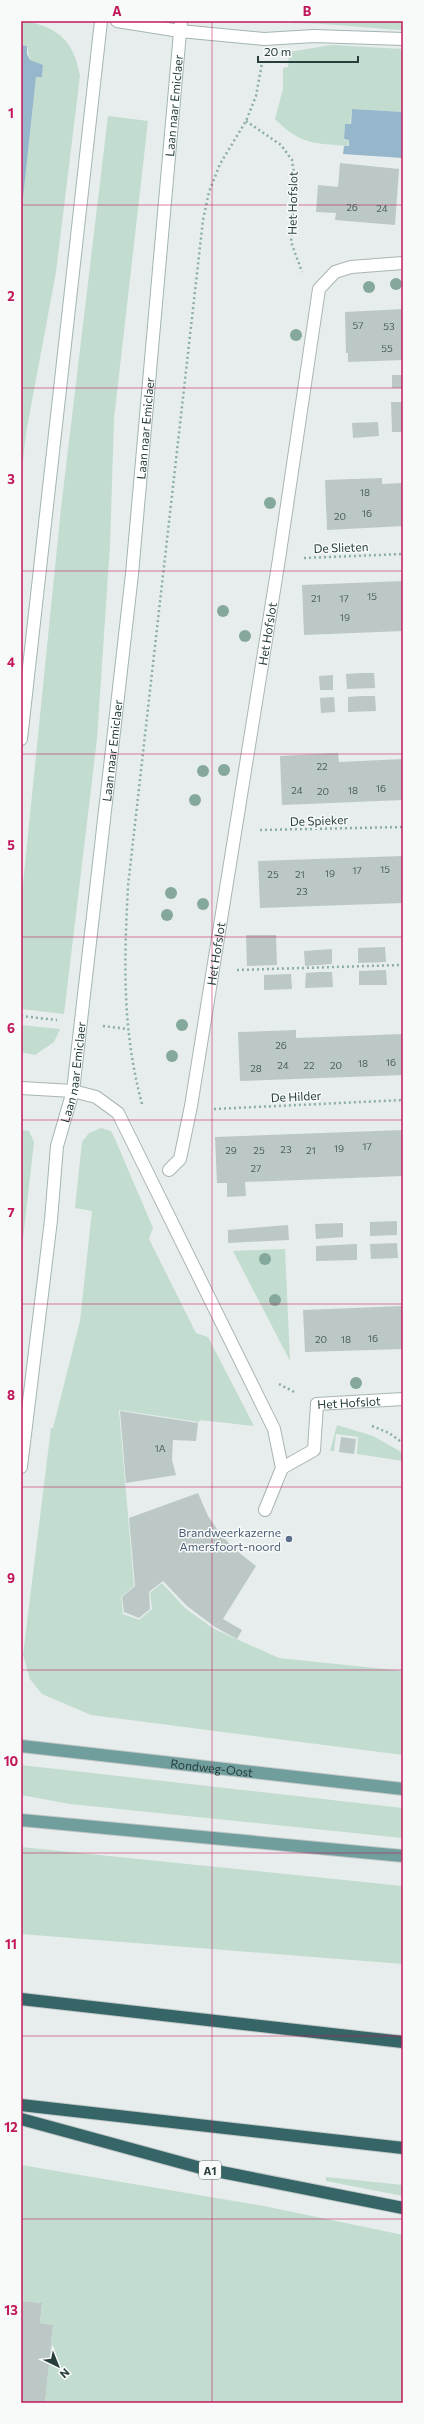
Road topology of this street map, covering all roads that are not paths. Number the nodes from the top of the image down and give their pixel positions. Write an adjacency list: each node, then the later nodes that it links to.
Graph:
1 (101, 21): 6 (main road)
2 (117, 21): 3 (main road)
3 (181, 26): 4 (main road); 8 (main road, Laan naar Emiclaer)
4 (403, 39)
5 (403, 263): 9 (main road, Het Hofslot)
6 (21, 739)
7 (21, 1088): 8 (main road)
8 (73, 1091): 11 (main road, Laan naar Emiclaer); 12 (main road)
9 (169, 1170)
10 (403, 1399): 12 (main road, Het Hofslot)
11 (21, 1467)
12 (282, 1468): 13 (main road)
13 (265, 1510)
14 (21, 1746): 15 (main road, Rondweg-Oost)
15 (403, 1789)
16 (21, 1820): 17 (main road)
17 (403, 1856)
18 (21, 1999): 19 (highway)
19 (403, 2042)
20 (21, 2105): 22 (highway)
21 (21, 2119): 23 (highway, A1)
22 (403, 2148)
23 (403, 2208)

